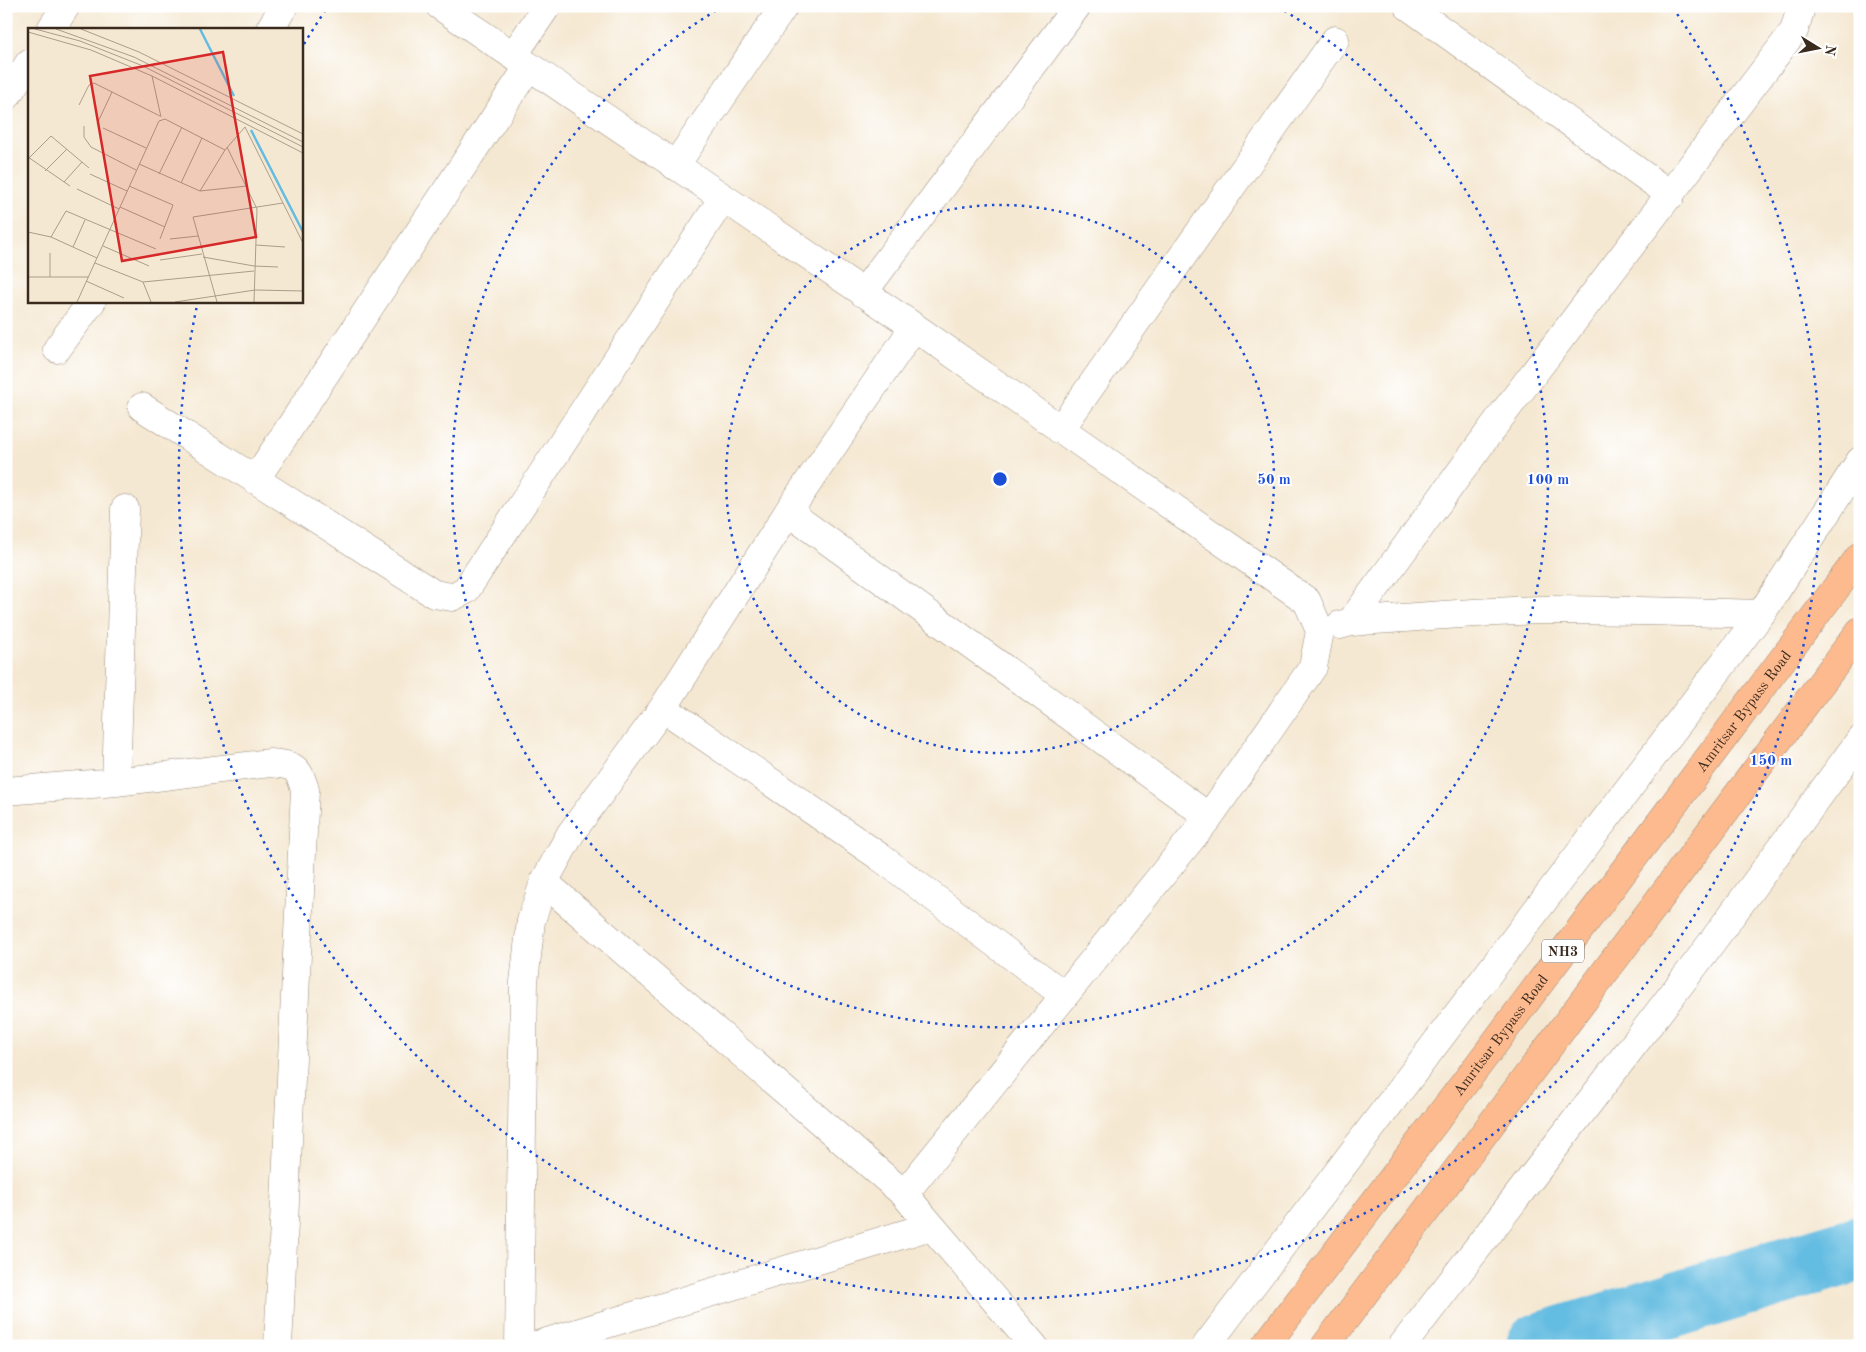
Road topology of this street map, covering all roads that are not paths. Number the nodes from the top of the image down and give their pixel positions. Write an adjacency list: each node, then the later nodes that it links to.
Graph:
1 (66, 6): 9 (street)
2 (284, 6): 10 (street)
3 (440, 6): 12 (street)
4 (547, 6): 12 (street)
5 (784, 6): 15 (street)
6 (1077, 6): 18 (street)
7 (1408, 6): 16 (street)
8 (1799, 6): 16 (street)
9 (52, 28)
10 (271, 28)
11 (1335, 40): 23 (street)
12 (521, 61): 15 (street); 25 (street)
13 (28, 64): 14 (street)
14 (6, 97)
15 (675, 166): 17 (street)
16 (1671, 195): 30 (street)
17 (723, 198): 18 (street); 25 (street)
18 (863, 293): 20 (street)
19 (91, 302): 21 (street)
20 (916, 328): 23 (street); 27 (street)
21 (57, 349)
22 (142, 408): 25 (street)
23 (1060, 430): 31 (street)
24 (1860, 461): 29 (street)
25 (255, 480)
26 (125, 509): 35 (street)
27 (788, 512): 33 (street); 37 (street)
28 (1860, 556): 47 (highway, Amritsar Bypass Road / NH3)
29 (1761, 614): 30 (street); 46 (street)
30 (1351, 622): 31 (street)
31 (1320, 631): 37 (street)
32 (1860, 631): 48 (highway)
33 (663, 708): 38 (street); 39 (street)
34 (1860, 740): 49 (street)
35 (116, 782): 36 (street); 42 (street)
36 (6, 791)
37 (1209, 817): 39 (street)
38 (544, 882): 40 (street); 43 (street)
39 (1064, 995): 40 (street)
40 (904, 1194): 41 (street)
41 (931, 1226): 44 (street); 45 (street)
42 (278, 1346)
43 (519, 1346)
44 (534, 1346)
45 (1034, 1346)
46 (1206, 1346)
47 (1265, 1346)
48 (1325, 1346)
49 (1402, 1346)

